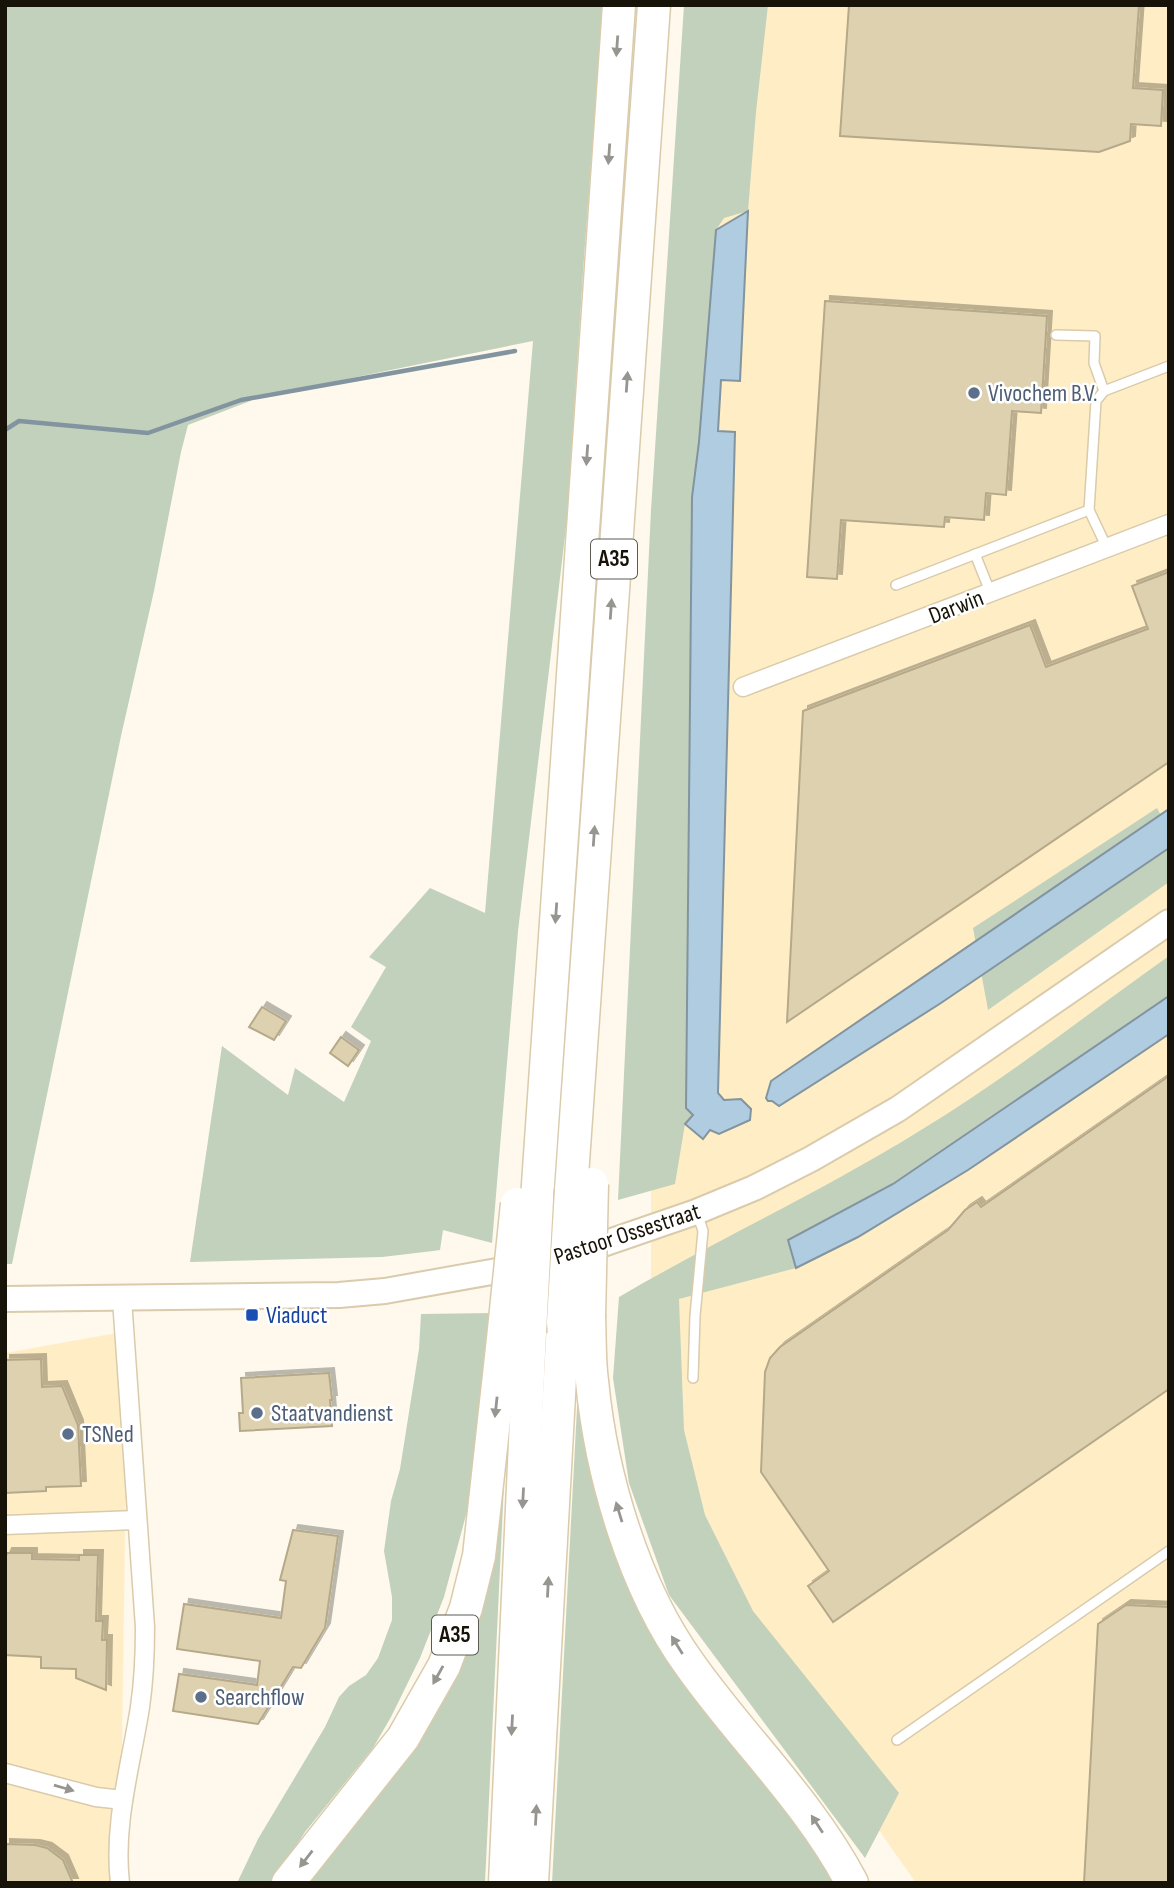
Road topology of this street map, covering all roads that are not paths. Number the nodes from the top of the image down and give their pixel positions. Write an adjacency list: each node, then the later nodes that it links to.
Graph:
1 (619, 5): 18 (highway, A35, one-way to 18, bridge)
2 (654, 5): 17 (highway, A35, one-way to 2, bridge)
3 (1056, 335): 5 (lane)
4 (1169, 366): 5 (lane)
5 (1104, 391): 6 (lane)
6 (1089, 510): 8 (lane); 9 (lane)
7 (1169, 524): 8 (street, Darwin)
8 (1107, 548): 11 (street, Darwin)
9 (975, 554): 10 (lane); 11 (lane)
10 (895, 584)
11 (991, 594): 12 (street, Darwin)
12 (743, 687)
13 (1169, 922): 14 (main road, Pastoor Ossestraat)
14 (696, 1212): 16 (main road, Pastoor Ossestraat); 19 (lane)
15 (5, 1299): 16 (main road, Pastoor Ossestraat)
16 (122, 1299): 20 (street)
17 (576, 1320): 29 (highway, A35, one-way to 17); 30 (highway, A35, one-way to 17)
18 (517, 1335): 27 (highway, A35, one-way to 27); 28 (highway, A35, one-way to 28)
19 (693, 1378)
20 (136, 1520): 21 (street); 25 (street)
21 (5, 1525)
22 (1169, 1551): 23 (lane)
23 (897, 1740)
24 (5, 1773): 25 (street, one-way to 25)
25 (123, 1800): 26 (street)
26 (120, 1883)
27 (288, 1883)
28 (505, 1883)
29 (532, 1883)
30 (852, 1883)

